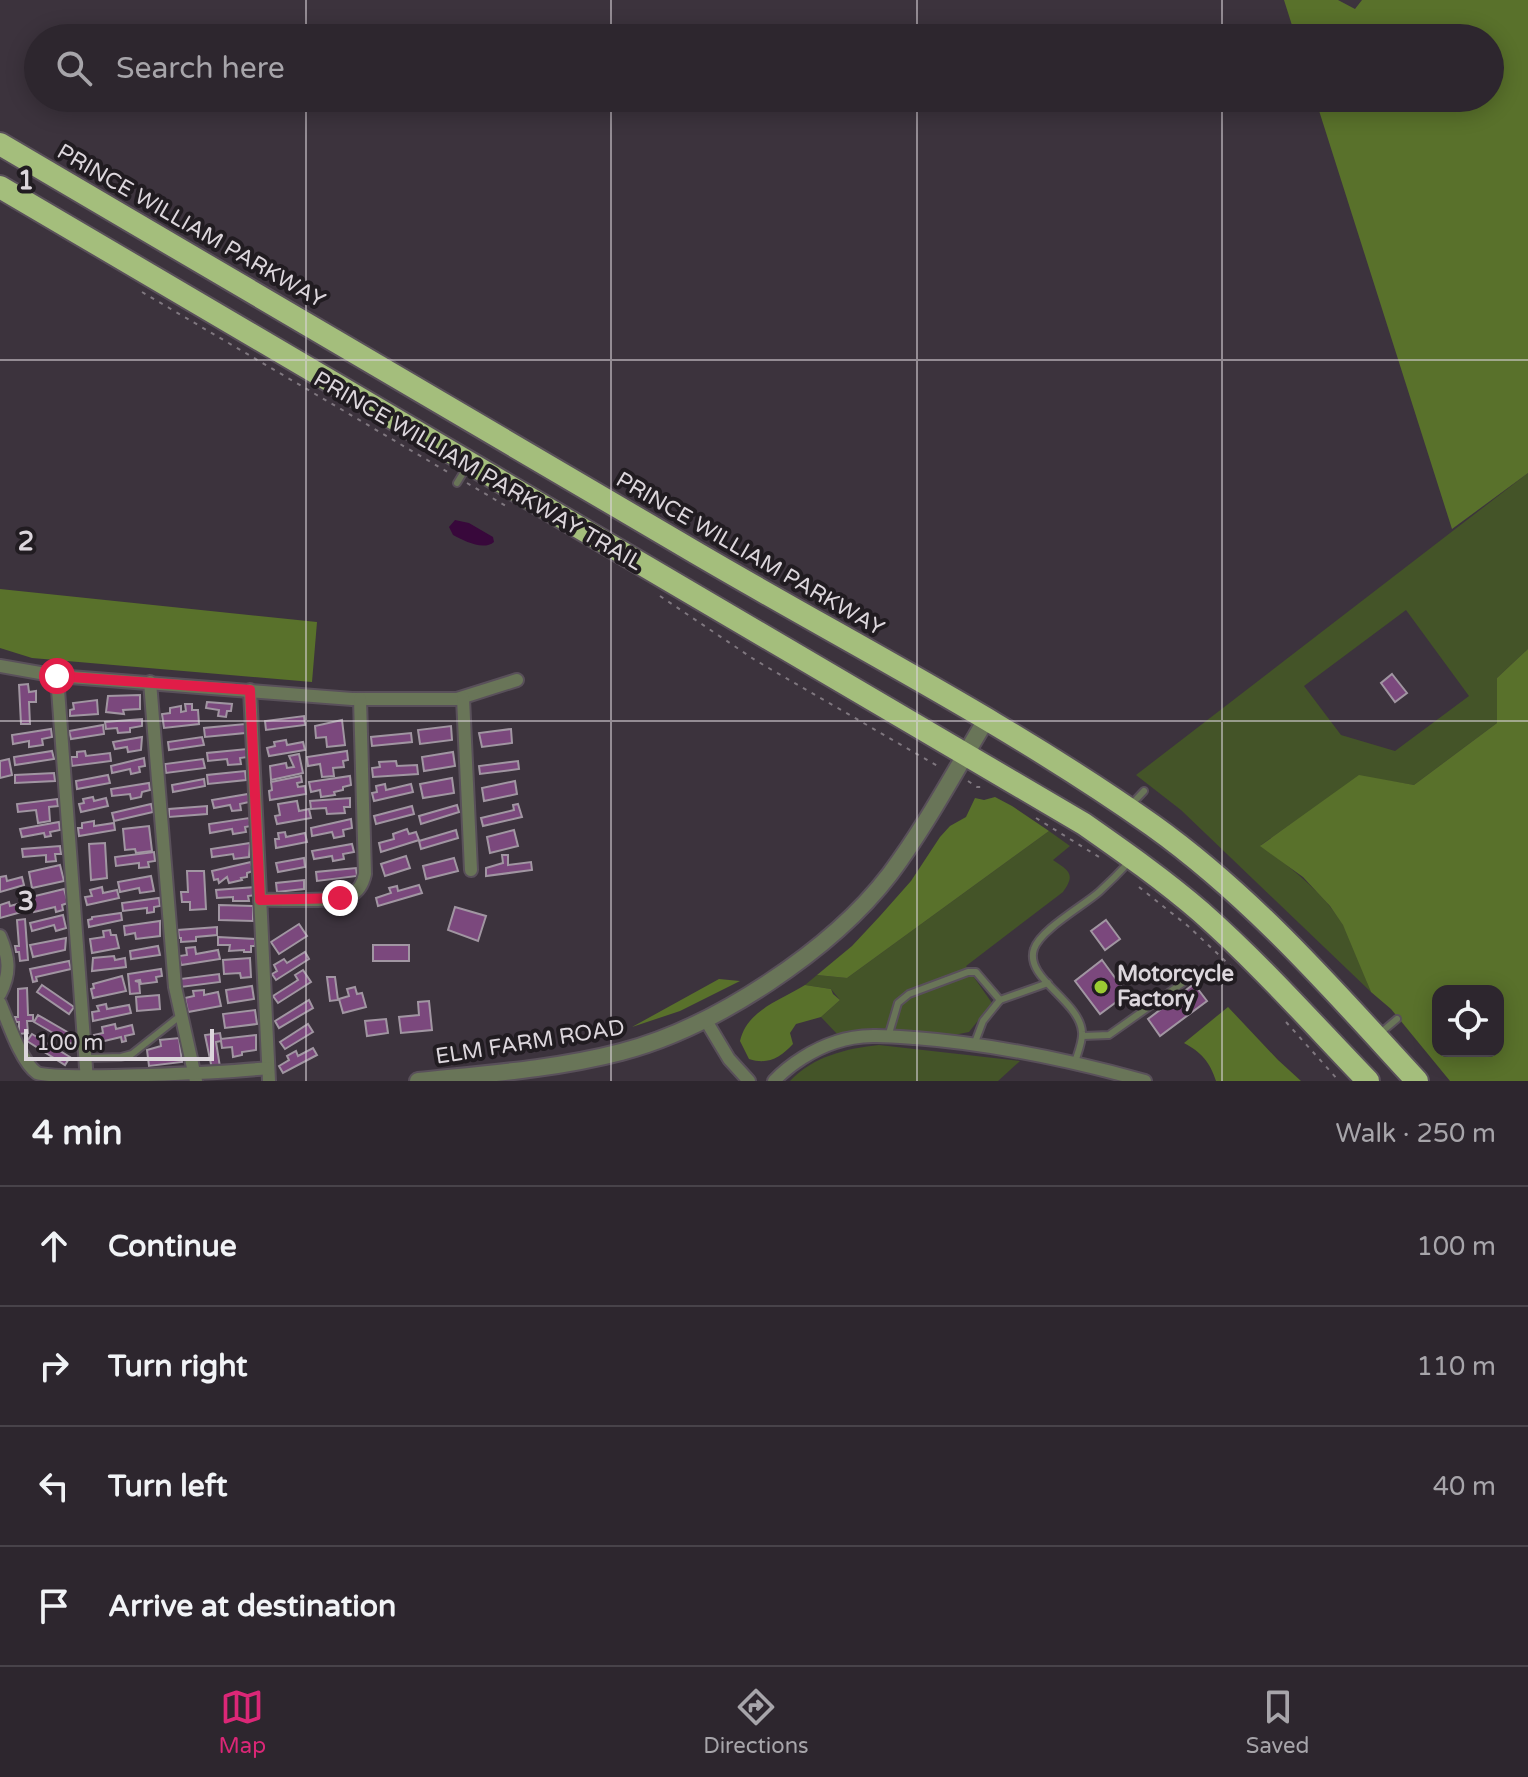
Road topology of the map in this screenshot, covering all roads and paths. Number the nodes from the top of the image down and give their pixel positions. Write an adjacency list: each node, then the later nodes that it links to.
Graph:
1 (0, 144): 14 (highway, PRINCE WILLIAM PARKWAY)
2 (0, 187): 4 (highway)
3 (144, 293): 4 (path, PRINCE WILLIAM PARKWAY TRAIL)
4 (462, 475): 5 (path, PRINCE WILLIAM PARKWAY TRAIL); 15 (highway)
5 (512, 509)
6 (657, 594): 16 (path, PRINCE WILLIAM PARKWAY TRAIL)
7 (0, 666): 8 (street)
8 (57, 676): 10 (street); 42 (street)
9 (517, 680): 12 (street)
10 (150, 682): 11 (street); 34 (street)
11 (250, 690): 13 (street); 26 (street)
12 (463, 698): 13 (street); 24 (street)
13 (360, 699): 26 (street)
14 (986, 720): 15 (street, ELM FARM ROAD); 20 (highway, PRINCE WILLIAM PARKWAY)
15 (966, 753): 22 (highway); 35 (street, ELM FARM ROAD)
16 (937, 767)
17 (977, 785): 18 (path)
18 (987, 787)
19 (1144, 791): 20 (lane)
20 (1127, 809): 40 (highway, PRINCE WILLIAM PARKWAY)
21 (1036, 818): 23 (path)
22 (1132, 858): 30 (lane); 52 (highway)
23 (1102, 859)
24 (471, 870)
25 (1136, 884): 28 (path)
26 (260, 900): 44 (street)
27 (0, 936): 31 (street)
28 (1243, 977)
29 (1184, 982): 38 (lane)
30 (1048, 983): 32 (lane); 38 (lane)
31 (0, 994)
32 (1000, 1000): 39 (lane); 41 (lane)
33 (0, 1003): 46 (street)
34 (180, 1016): 42 (lane); 45 (street)
35 (705, 1019): 47 (street, ELM FARM ROAD); 48 (street)
36 (1397, 1019): 40 (lane)
37 (1286, 1022): 51 (path)
38 (1083, 1036): 43 (lane)
39 (888, 1037): 41 (street); 49 (street)
40 (1376, 1037): 53 (highway, PRINCE WILLIAM PARKWAY)
41 (974, 1045): 43 (street)
42 (85, 1058): 46 (street)
43 (1075, 1062): 50 (street)
44 (268, 1075): 45 (street)
45 (196, 1078): 46 (street)
46 (87, 1081)
47 (418, 1081)
48 (749, 1081)
49 (774, 1081)
50 (1145, 1081)
51 (1339, 1081)
52 (1368, 1081)
53 (1417, 1081)

